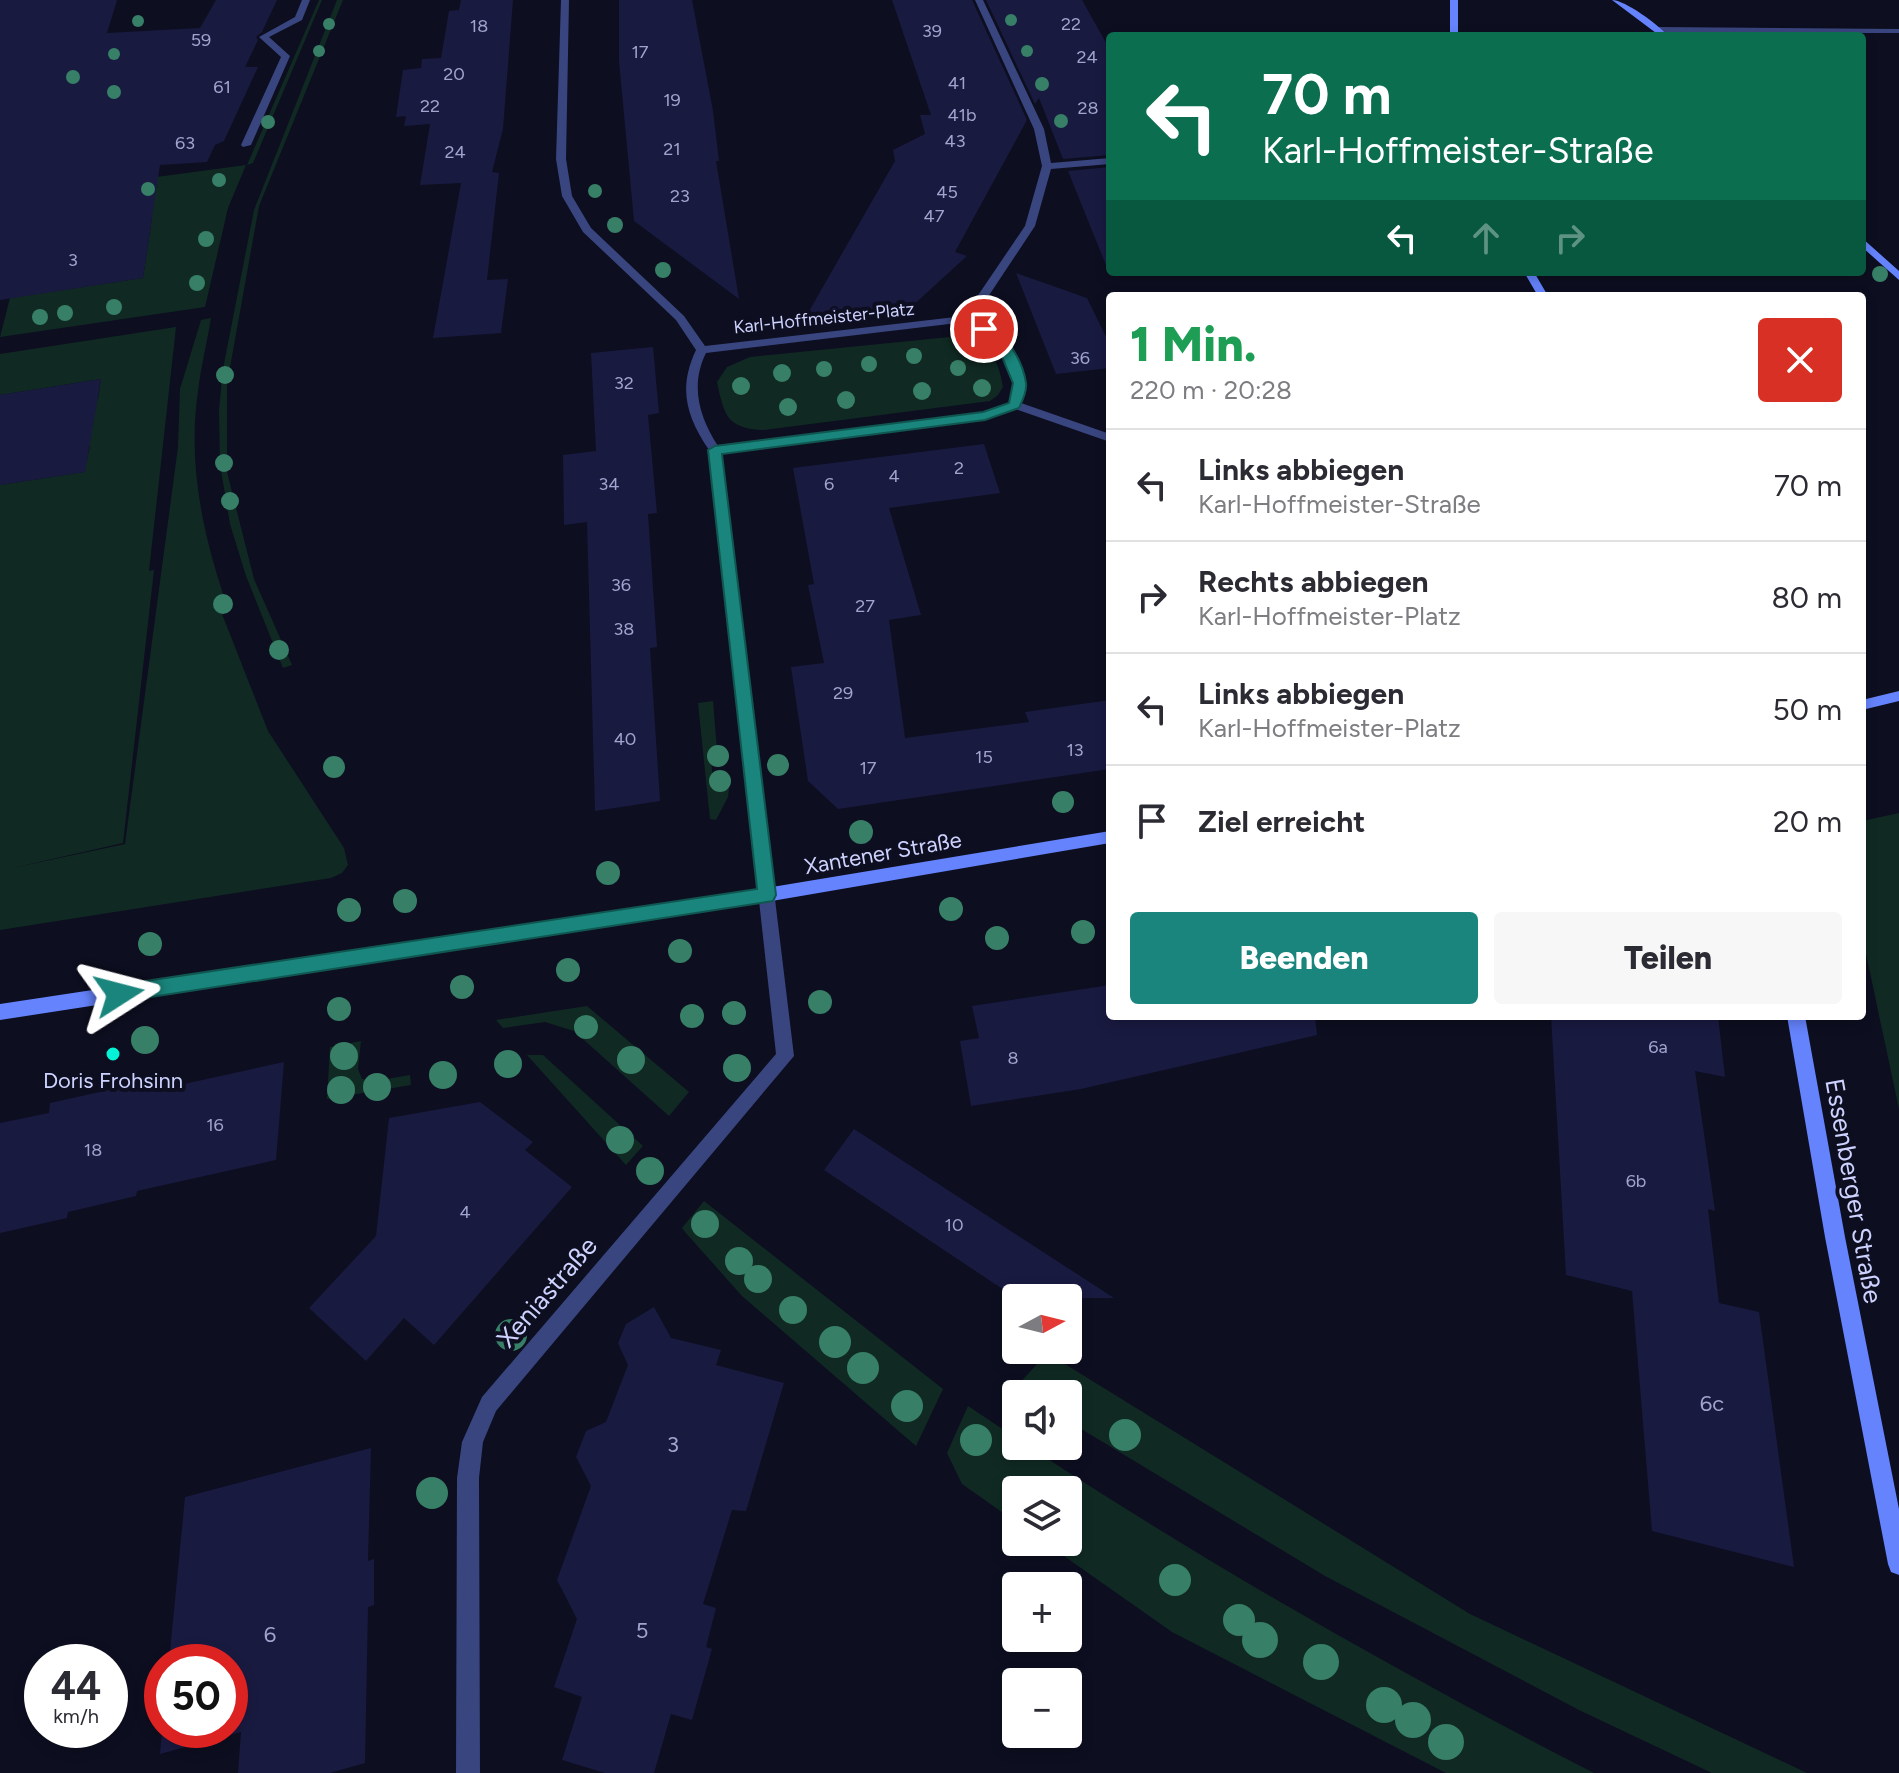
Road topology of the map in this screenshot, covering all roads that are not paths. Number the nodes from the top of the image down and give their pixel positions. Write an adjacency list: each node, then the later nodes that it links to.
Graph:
1 (306, 0): 9 (street)
2 (565, 0): 15 (street)
3 (979, 0): 11 (street)
4 (1454, 0): 7 (main road)
5 (1616, 0): 8 (main road)
6 (1899, 31): 8 (street)
7 (1454, 32)
8 (1661, 32)
9 (246, 145)
10 (1106, 161): 11 (street)
11 (1047, 166): 14 (street)
12 (1866, 245): 13 (main road)
13 (1899, 277)
14 (968, 319): 15 (street, Karl-Hoffmeister-Platz); 16 (street)
15 (702, 350): 18 (street)
16 (1015, 405): 17 (street); 18 (street)
17 (1106, 437)
18 (715, 450): 22 (street, Xeniastraße)
19 (1899, 696): 20 (main road)
20 (1866, 704)
21 (1106, 838): 22 (main road, Xantener Straße)
22 (766, 895): 23 (main road, Xantener Straße); 26 (street, Xeniastraße)
23 (0, 1012)
24 (1797, 1020): 25 (main road, Essenberger Straße)
25 (1899, 1564)
26 (468, 1773)

